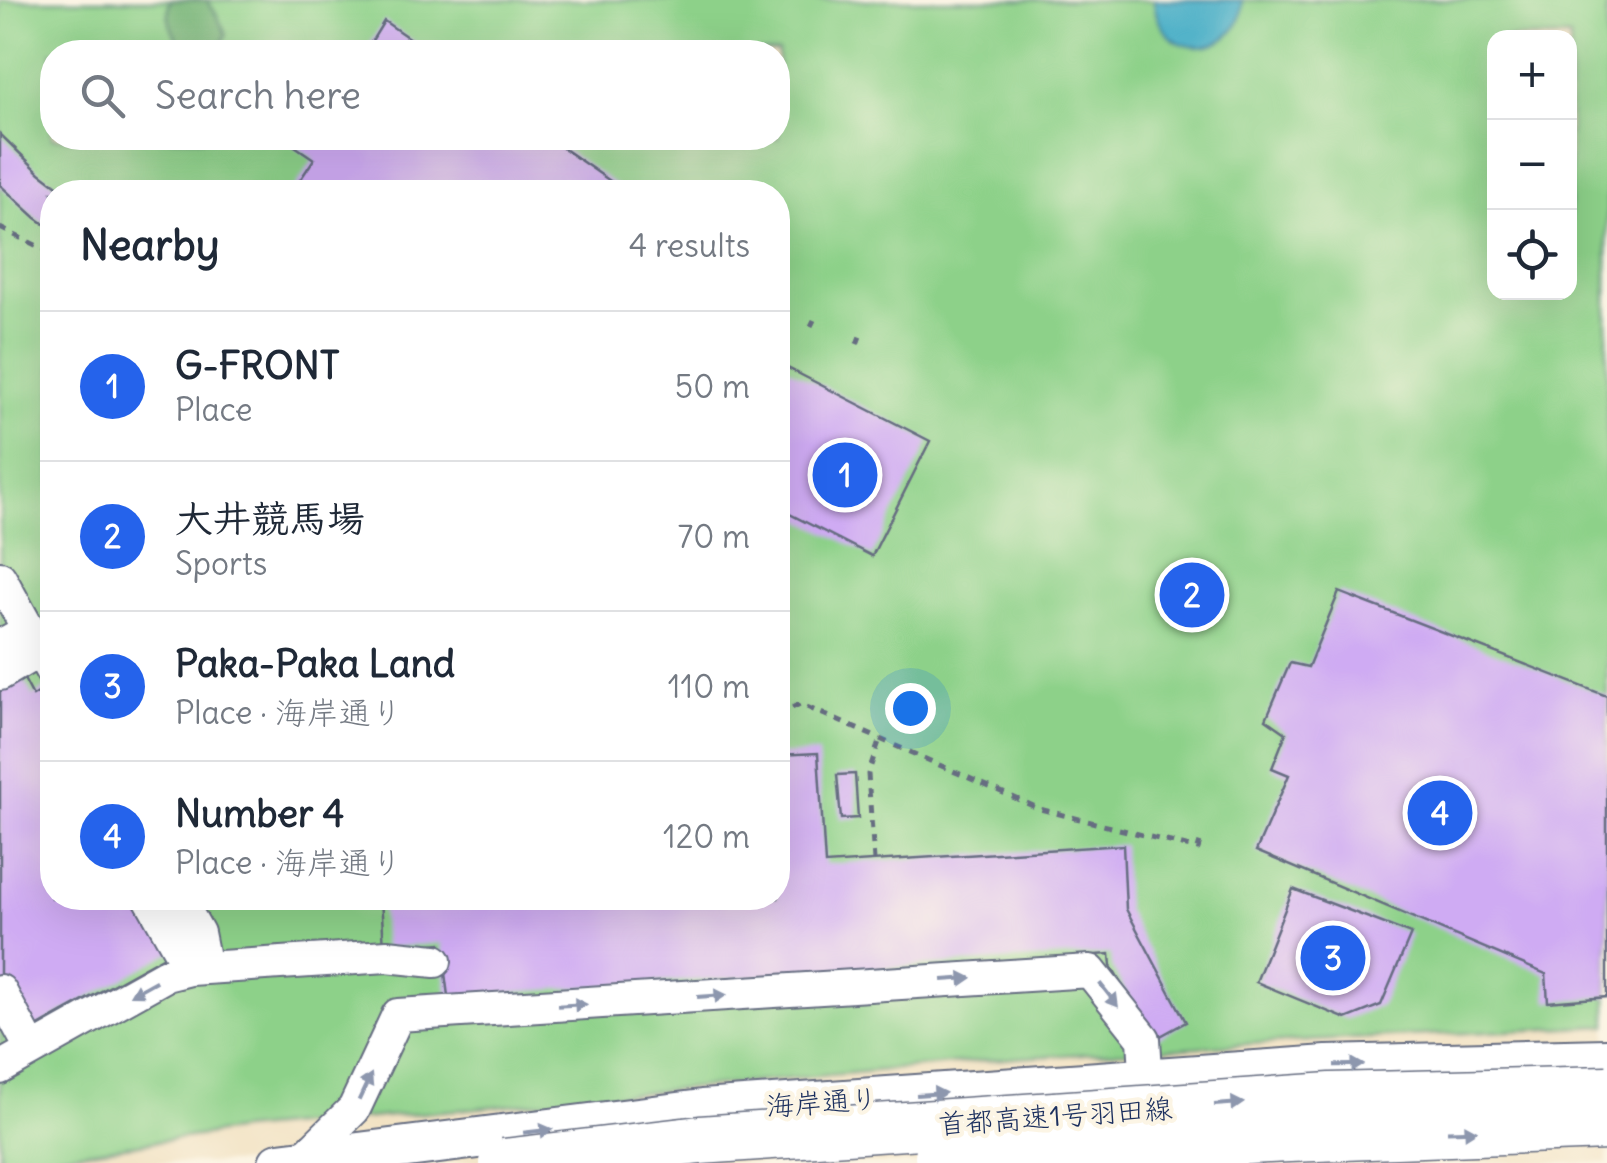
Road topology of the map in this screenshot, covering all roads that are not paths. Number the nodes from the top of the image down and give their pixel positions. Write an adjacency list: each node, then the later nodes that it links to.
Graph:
1 (0, 578): 3 (lane)
2 (0, 646): 3 (lane)
3 (40, 651): 4 (lane)
4 (0, 674)
5 (157, 910): 8 (lane)
6 (185, 910): 8 (lane)
7 (434, 961): 8 (lane)
8 (190, 969): 10 (lane, one-way to 10)
9 (0, 992): 10 (lane)
10 (32, 1050): 12 (lane)
11 (1607, 1059): 13 (main road, 海岸通り, one-way to 11)
12 (0, 1068)
13 (1147, 1079): 16 (main road, 海岸通り, one-way to 13); 16 (lane, one-way to 13); 19 (lane)
14 (1607, 1090): 17 (highway, 首都高速1号羽田線, one-way to 14, bridge)
15 (1607, 1126): 18 (highway, one-way to 15, bridge)
16 (291, 1162)
17 (504, 1163)
18 (805, 1163)
19 (1152, 1163)

